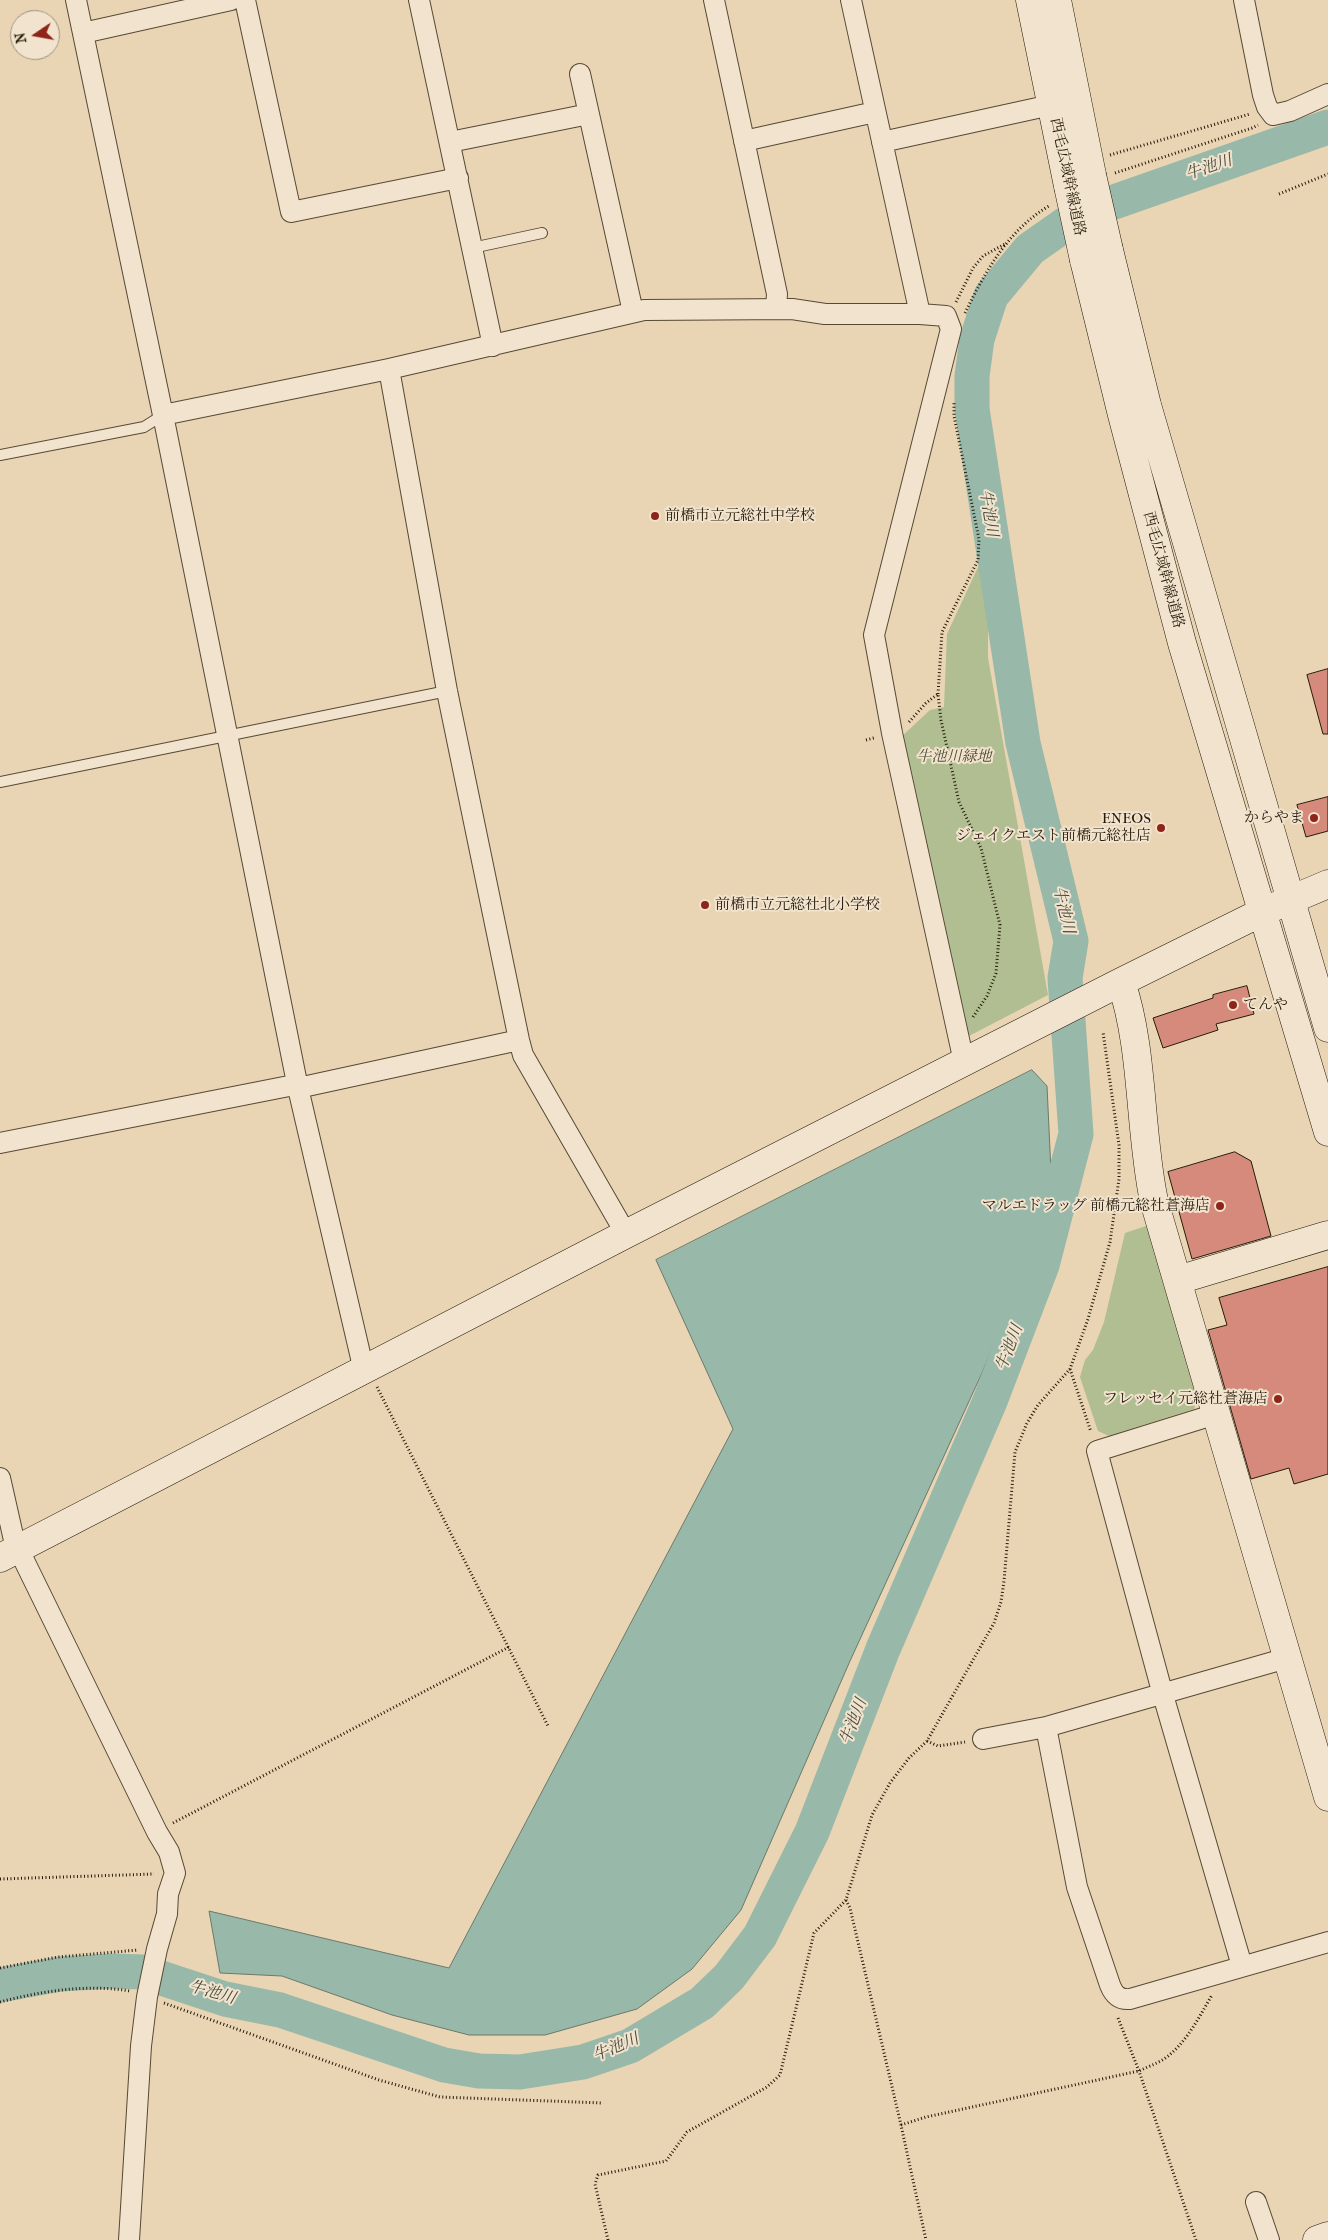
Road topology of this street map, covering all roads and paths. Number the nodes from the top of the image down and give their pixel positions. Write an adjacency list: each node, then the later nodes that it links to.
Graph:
1 (76, 0): 10 (street)
2 (231, 0): 10 (street)
3 (245, 0): 22 (street)
4 (419, 0): 18 (street)
5 (714, 0): 17 (street)
6 (851, 0): 15 (street)
7 (1030, 0): 13 (street, 西毛広域幹線道路)
8 (1057, 0): 20 (street, 西毛広域幹線道路)
9 (1244, 0): 14 (street)
10 (83, 33): 37 (street)
11 (580, 74): 16 (street)
12 (1328, 94): 14 (street)
13 (1051, 106): 19 (street); 24 (street, 西毛広域幹線道路)
14 (1270, 111): 20 (path); 20 (path)
15 (875, 112): 17 (street); 19 (street)
16 (589, 114): 18 (street); 31 (street)
17 (744, 141): 30 (street)
18 (450, 142): 22 (street)
19 (882, 142): 32 (street)
20 (1104, 168): 28 (street, 西毛広域幹線道路, bridge)
21 (1328, 174): 23 (path)
22 (458, 178): 27 (street)
23 (1279, 194)
24 (1061, 195): 26 (path); 28 (street, 西毛広域幹線道路, bridge)
25 (542, 233): 27 (lane)
26 (1005, 244): 29 (path); 33 (path)
27 (472, 248): 34 (street)
28 (1097, 255): 46 (street, 西毛広域幹線道路); 47 (street, 西毛広域幹線道路)
29 (955, 304)
30 (776, 309): 31 (street); 32 (street)
31 (633, 312): 34 (street)
32 (920, 314): 41 (street)
33 (963, 323)
34 (493, 346): 35 (street)
35 (389, 369): 37 (street); 39 (street)
36 (954, 397): 40 (path)
37 (163, 415): 38 (lane); 42 (street)
38 (0, 454)
39 (448, 691): 42 (lane); 52 (street)
40 (938, 694): 41 (path); 49 (path)
41 (892, 733): 43 (path); 49 (street)
42 (227, 737): 44 (lane); 54 (street)
43 (866, 740)
44 (0, 782)
45 (1328, 884): 46 (street)
46 (1290, 899): 47 (street); 50 (street, 西毛広域幹線道路)
47 (1262, 912): 48 (street); 55 (street, 西毛広域幹線道路)
48 (1121, 982): 53 (street); 59 (street)
49 (954, 1025): 53 (street)
50 (1328, 1028)
51 (1103, 1032): 61 (path)
52 (519, 1040): 54 (street); 57 (street)
53 (964, 1062): 57 (street)
54 (298, 1088): 56 (street); 60 (street)
55 (1328, 1132)
56 (0, 1144)
57 (626, 1234): 60 (street)
58 (1328, 1235): 59 (street)
59 (1178, 1280): 62 (street)
60 (367, 1369): 65 (street); 66 (path)
61 (1070, 1369): 63 (path); 72 (path)
62 (1216, 1414): 63 (street); 67 (street)
63 (1097, 1451): 68 (street)
64 (0, 1478): 65 (street)
65 (9, 1553): 74 (street)
66 (509, 1647): 69 (path); 74 (path)
67 (1287, 1658): 68 (street); 73 (street)
68 (1163, 1695): 70 (street); 81 (street)
69 (548, 1726)
70 (1046, 1727): 71 (street); 83 (street)
71 (983, 1739): 72 (path)
72 (927, 1741): 77 (path)
73 (1328, 1797)
74 (157, 1832): 75 (street)
75 (175, 1873): 76 (path); 79 (street)
76 (0, 1878)
77 (846, 1900): 87 (path); 91 (path)
78 (1328, 1942): 81 (street)
79 (156, 1954): 80 (path); 82 (street)
80 (0, 1968)
81 (1234, 1969): 83 (street); 85 (path)
82 (148, 1992): 84 (path); 86 (path); 90 (street)
83 (1119, 1998): 85 (path)
84 (0, 2002)
85 (1139, 2071): 87 (path); 93 (path)
86 (604, 2103)
87 (901, 2125): 92 (path)
88 (1256, 2202): 94 (street)
89 (1328, 2236): 95 (street)
90 (129, 2240)
91 (608, 2240)
92 (926, 2240)
93 (1196, 2240)
94 (1269, 2240)
95 (1317, 2240)

